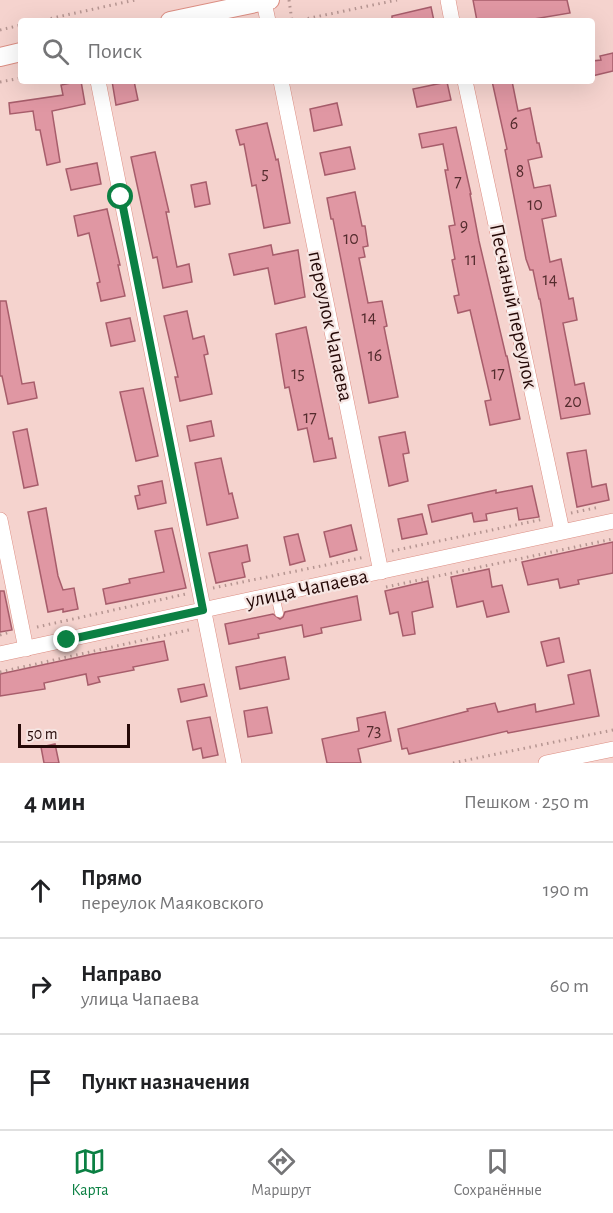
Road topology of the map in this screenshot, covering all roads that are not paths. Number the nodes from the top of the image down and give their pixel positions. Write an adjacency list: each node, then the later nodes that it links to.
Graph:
1 (448, 0): 5 (street)
2 (266, 1): 3 (street); 4 (street)
3 (184, 18)
4 (268, 18)
5 (451, 18)
6 (18, 53): 7 (street)
7 (0, 57)
8 (99, 84): 16 (street)
9 (282, 84): 14 (street, переулок Чапаева)
10 (466, 84): 13 (street, Песчаный переулок)
11 (0, 520): 18 (street)
12 (613, 521): 13 (street, улица Чапаева)
13 (562, 531): 14 (street, улица Чапаева)
14 (381, 572): 15 (street, улица Чапаева)
15 (275, 595): 16 (street, улица Чапаева); 17 (lane)
16 (203, 610): 18 (street, улица Чапаева); 21 (street)
17 (279, 613)
18 (26, 649): 19 (street, улица Чапаева)
19 (0, 654)
20 (613, 749): 22 (street)
21 (234, 763)
22 (546, 763)

